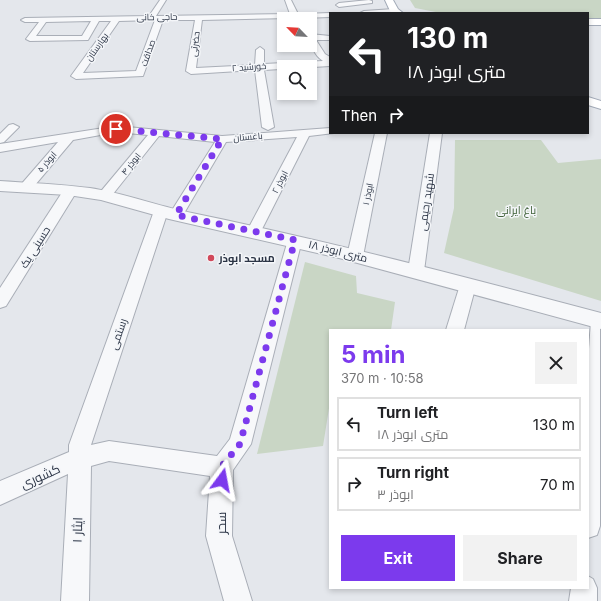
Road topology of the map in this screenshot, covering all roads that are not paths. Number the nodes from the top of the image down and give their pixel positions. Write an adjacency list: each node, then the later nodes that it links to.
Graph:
1 (163, 0): 12 (street)
2 (288, 0): 7 (street)
3 (353, 0): 5 (street)
4 (389, 0): 9 (main road)
5 (375, 2): 6 (street); 8 (street)
6 (339, 5)
7 (294, 12)
8 (382, 12): 9 (street)
9 (396, 12)
10 (329, 15): 11 (street, حاجی خانی)
11 (317, 16)
12 (156, 17): 13 (street, حاجی خانی); 16 (street, حاجی خانی); 29 (street, صداقت)
13 (199, 17): 14 (street, حاجی خانی); 28 (street, حضرتی)
14 (277, 17)
15 (97, 18): 16 (street, حاجی خانی); 18 (street, حاجی خانی); 18 (street)
16 (117, 18): 29 (street, بهارستان)
17 (24, 20): 18 (street, حاجی خانی)
18 (44, 20)
19 (589, 22): 20 (main road)
20 (601, 22)
21 (317, 37): 22 (street)
22 (329, 38)
23 (317, 47): 25 (street)
24 (260, 50): 27 (street)
25 (329, 61)
26 (329, 62): 27 (street, خورشید ۲)
27 (259, 66): 28 (street, خورشید ۲); 35 (street)
28 (191, 71)
29 (76, 76)
30 (589, 90): 31 (main road)
31 (601, 95)
32 (589, 101): 33 (main road)
33 (601, 105)
34 (13, 127): 43 (street)
35 (268, 127)
36 (329, 131): 38 (street, باغستان)
37 (157, 132): 41 (street, باغستان); 42 (street, باغستان); 48 (street, ابوذر ۴)
38 (305, 132): 42 (street, باغستان); 50 (street, ابوذر ۲)
39 (381, 134): 52 (street, ابوذر ۱)
40 (436, 134): 53 (street, شهید رحیمی)
41 (69, 137): 44 (street, باغستان); 46 (street, ابوذر ۵)
42 (222, 139): 49 (street, رستمی)
43 (0, 140)
44 (0, 148)
45 (0, 186): 46 (street, ۱۸ متری ابوذر)
46 (25, 188): 47 (street, ۱۸ متری ابوذر)
47 (70, 191): 48 (street, ۱۸ متری ابوذر); 55 (street, حسینی یک)
48 (104, 196): 49 (street, ۱۸ متری ابوذر)
49 (168, 213): 50 (street, ۱۸ متری ابوذر); 58 (street, رستمی)
50 (254, 231): 51 (street, ۱۸ متری ابوذر)
51 (295, 240): 52 (street, ۱۸ متری ابوذر); 59 (street)
52 (355, 256): 53 (street, ۱۸ متری ابوذر)
53 (416, 271): 54 (street, ۱۸ متری ابوذر)
54 (468, 285): 56 (street, ۱۸ متری ابوذر); 57 (street)
55 (0, 302)
56 (601, 321): 61 (street)
57 (455, 329)
58 (80, 458): 59 (street, کشوری); 60 (street, کشوری); 63 (street, ایثار ۱)
59 (222, 466): 64 (street, سحر)
60 (0, 493)
61 (589, 510)
62 (584, 589): 65 (street)
63 (75, 601)
64 (238, 601)
65 (584, 601)

